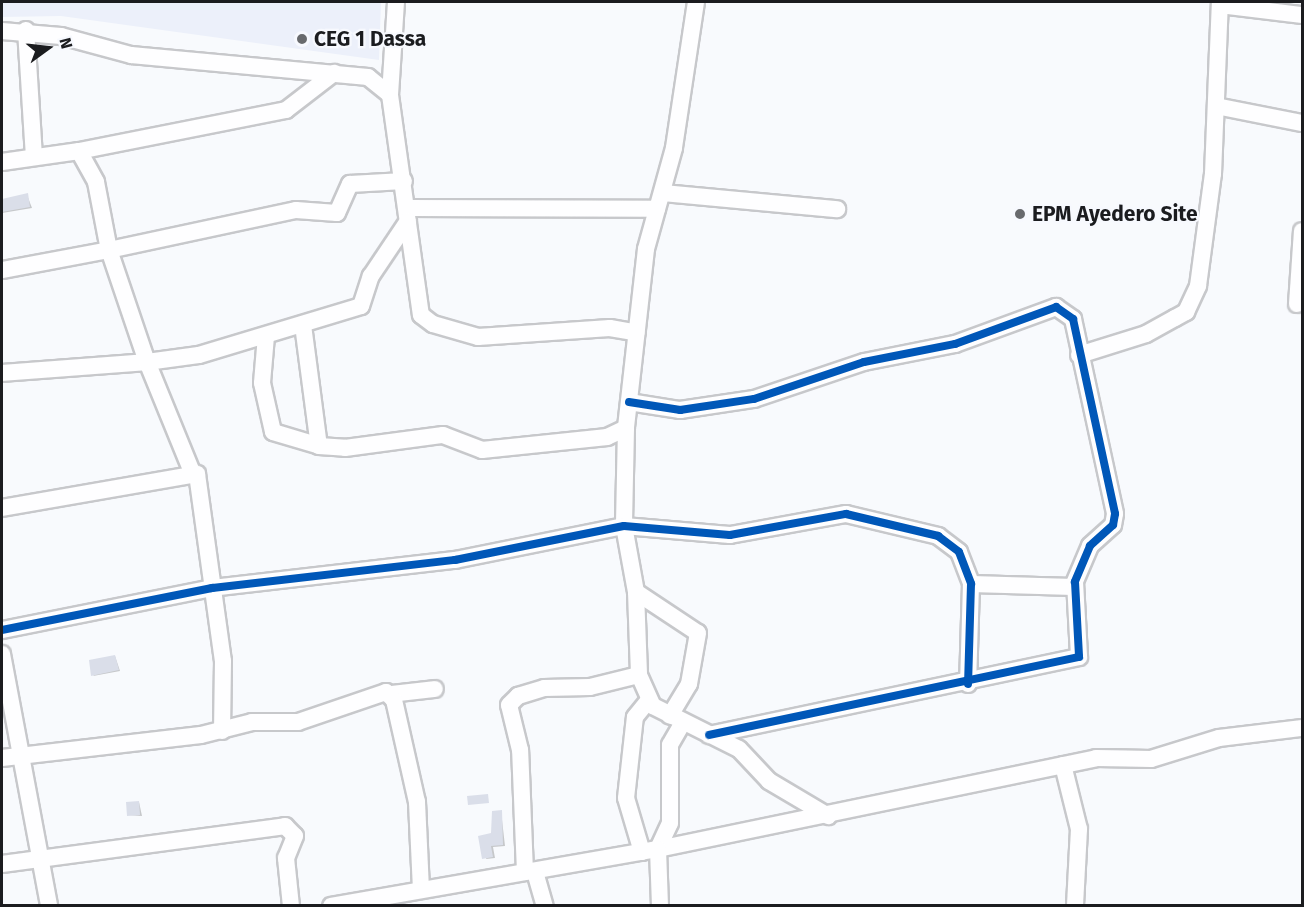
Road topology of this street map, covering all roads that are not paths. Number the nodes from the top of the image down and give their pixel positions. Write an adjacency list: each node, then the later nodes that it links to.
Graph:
1 (696, 2): 17 (street)
2 (394, 3): 7 (street)
3 (1220, 3): 4 (street); 11 (street)
4 (1302, 15)
5 (26, 30): 6 (street); 8 (street); 14 (street)
6 (2, 31)
7 (393, 65): 9 (street); 10 (street)
8 (334, 73): 9 (street); 13 (street)
9 (368, 77): 10 (street)
10 (390, 95): 16 (street)
11 (1216, 106): 12 (street); 27 (street)
12 (1302, 123)
13 (79, 151): 14 (street); 21 (street)
14 (34, 157): 15 (street)
15 (2, 162)
16 (404, 180): 19 (street); 21 (street)
17 (660, 201): 18 (street); 19 (street); 25 (street)
18 (837, 209)
19 (408, 214): 24 (street); 25 (street)
20 (1302, 231): 23 (street)
21 (109, 250): 22 (street); 28 (street)
22 (2, 270)
23 (1297, 304)
24 (303, 325): 26 (street); 32 (street)
25 (636, 333): 30 (street)
26 (267, 336): 28 (street); 32 (street)
27 (1079, 355): 30 (street); 37 (street)
28 (147, 362): 29 (street); 33 (street)
29 (2, 374)
30 (629, 402): 31 (street)
31 (626, 428): 32 (street); 35 (street)
32 (317, 445)
33 (192, 472): 34 (street); 38 (street)
34 (2, 508)
35 (624, 526): 36 (street); 38 (street); 39 (street)
36 (971, 584): 37 (street); 43 (street)
37 (1074, 587): 43 (street)
38 (212, 588): 40 (street); 49 (street)
39 (636, 592): 42 (street); 47 (street)
40 (2, 630)
41 (2, 654): 51 (street)
42 (639, 675): 46 (street); 58 (street)
43 (968, 684): 50 (street)
44 (435, 688): 45 (street)
45 (391, 694): 49 (street); 59 (street)
46 (648, 701): 47 (street); 55 (street)
47 (676, 720): 50 (street); 55 (street)
48 (1302, 728): 53 (street)
49 (222, 731): 51 (street)
50 (709, 735): 54 (street)
51 (21, 755): 52 (street); 56 (street)
52 (2, 758)
53 (1064, 765): 54 (street); 65 (street)
54 (828, 816): 55 (street)
55 (650, 850): 58 (street); 64 (street)
56 (40, 857): 57 (street); 60 (street); 61 (street)
57 (2, 864)
58 (530, 872): 59 (street); 63 (street)
59 (421, 889): 62 (street)
60 (49, 906)
61 (291, 906)
62 (332, 906)
63 (545, 906)
64 (660, 906)
65 (1075, 906)

